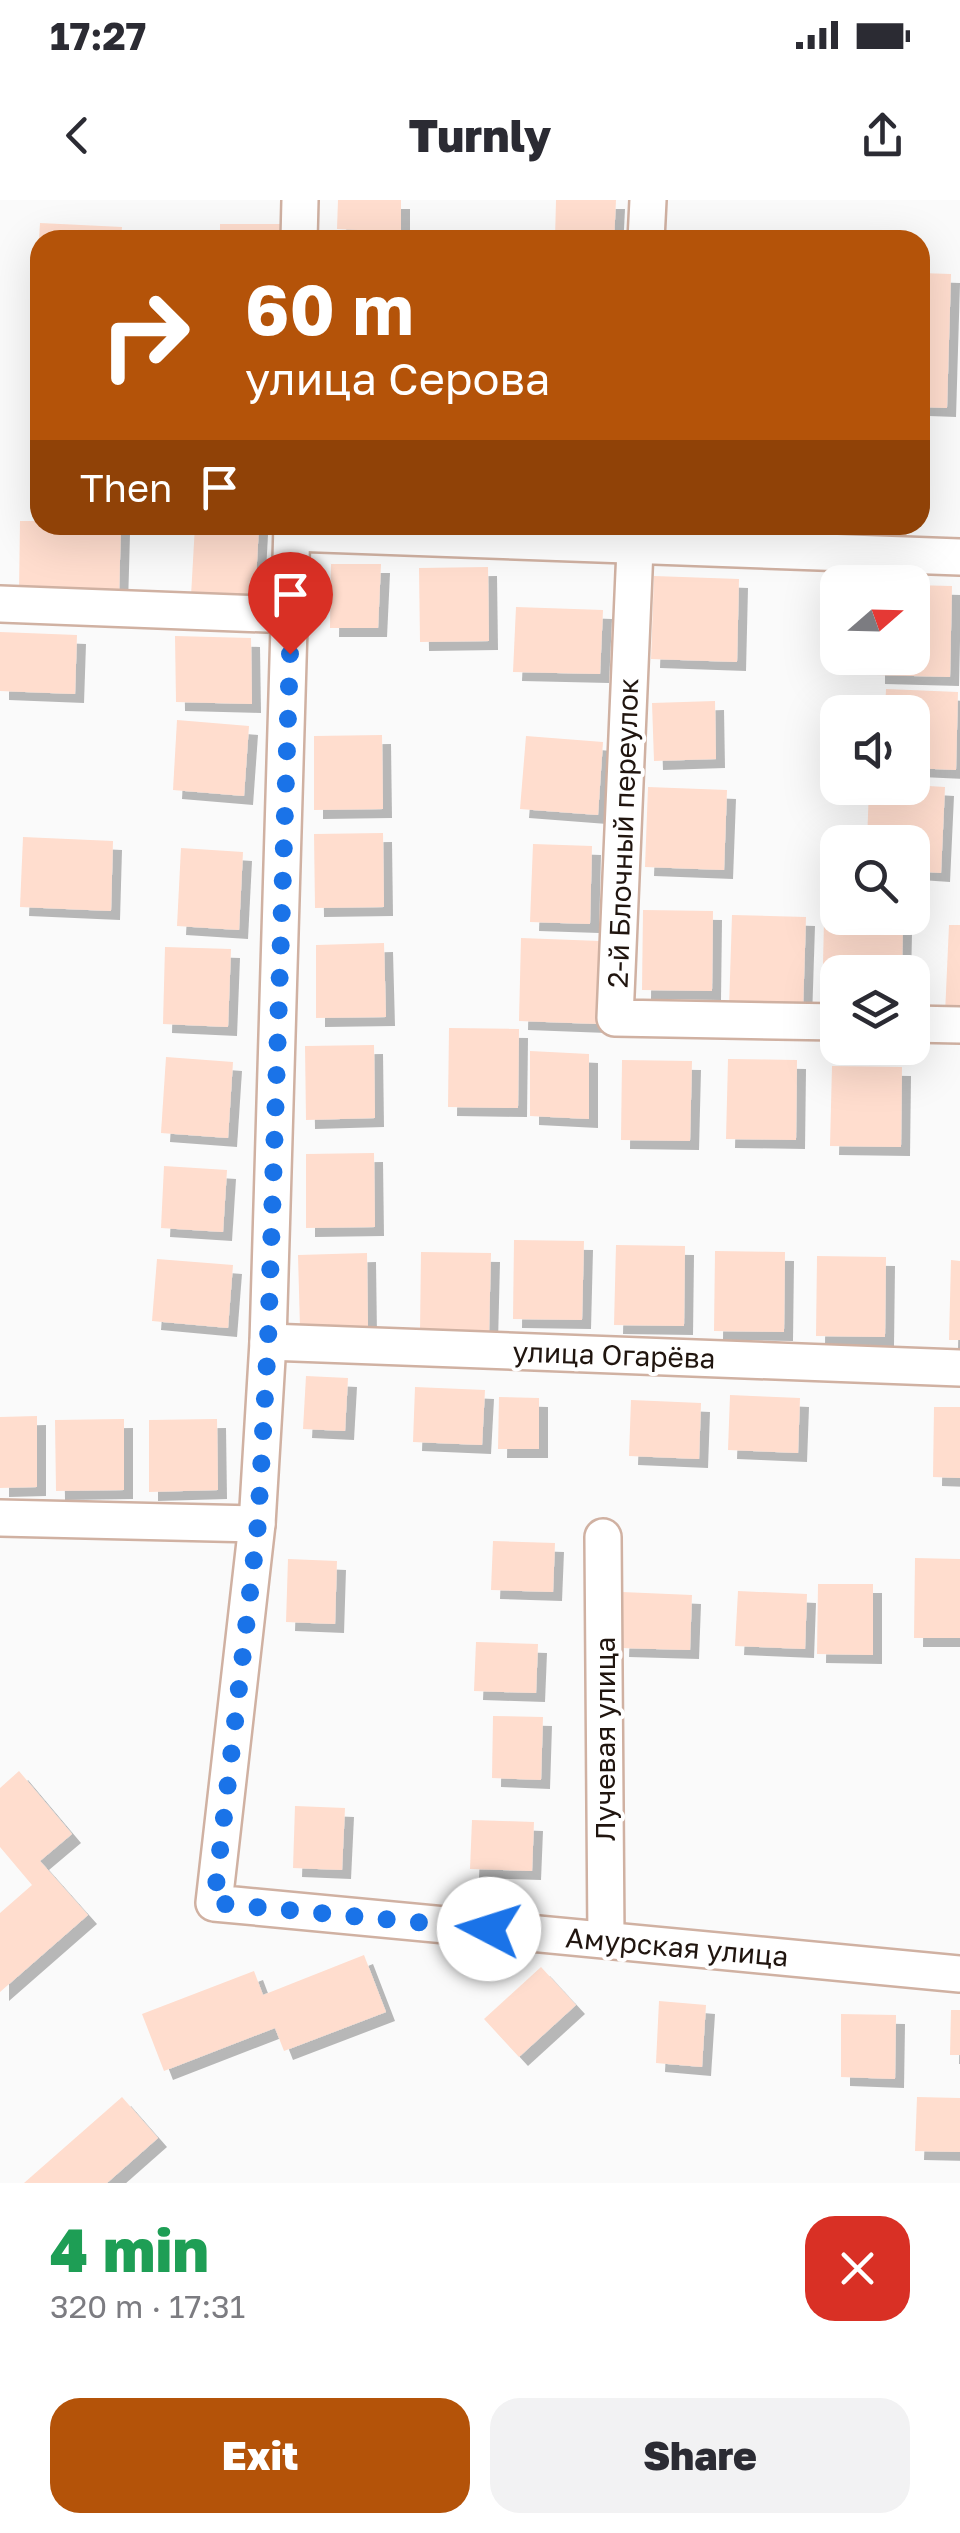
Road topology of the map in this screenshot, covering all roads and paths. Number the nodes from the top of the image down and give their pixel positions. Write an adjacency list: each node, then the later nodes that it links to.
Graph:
1 (300, 200): 3 (street)
2 (648, 200): 4 (street)
3 (299, 230)
4 (646, 230)
5 (292, 535): 9 (street)
6 (636, 535): 7 (street); 10 (street, 2-й Блочный переулок)
7 (960, 557)
8 (0, 604): 9 (street)
9 (291, 615): 13 (street)
10 (820, 1022)
11 (930, 1024): 12 (street)
12 (960, 1024)
13 (268, 1342): 14 (street, улица Огарёва); 16 (street)
14 (960, 1368)
15 (0, 1518): 16 (street)
16 (258, 1524): 18 (street, Амурская улица)
17 (603, 1538): 18 (street, Лучевая улица)
18 (606, 1940): 19 (street, Амурская улица)
19 (960, 1974)

